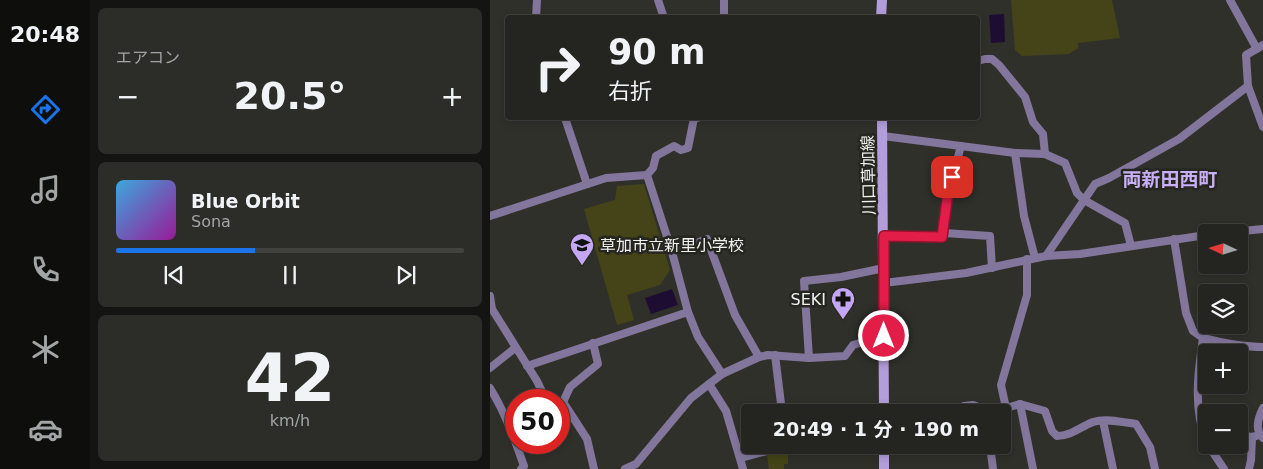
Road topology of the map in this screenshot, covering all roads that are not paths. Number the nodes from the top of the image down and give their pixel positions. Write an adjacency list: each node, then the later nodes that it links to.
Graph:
1 (537, 0): 6 (street)
2 (658, 0): 7 (street)
3 (724, 0): 8 (street)
4 (882, 0): 9 (main road)
5 (1230, 0): 10 (street)
6 (536, 15)
7 (663, 15)
8 (724, 15)
9 (881, 15)
10 (1260, 47): 12 (street)
11 (980, 60): 20 (street)
12 (1248, 86): 16 (street); 23 (street)
13 (566, 120): 22 (street)
14 (694, 120): 21 (street)
15 (882, 120): 17 (main road, 川口草加線)
16 (1263, 127)
17 (883, 136): 18 (street); 28 (main road, 川口草加線)
18 (961, 146): 19 (street); 27 (street)
19 (1015, 153): 20 (street); 34 (street)
20 (1045, 154): 23 (street)
21 (647, 175): 22 (street); 32 (street)
22 (587, 184): 24 (street)
23 (1084, 200): 31 (street); 33 (street)
24 (490, 216)
25 (1263, 229): 26 (street)
26 (1248, 230)
27 (944, 233): 28 (street); 36 (street)
28 (884, 236): 35 (main road, 川口草加線)
29 (1198, 236): 30 (street)
30 (1174, 239): 31 (street); 41 (street)
31 (1131, 246): 33 (street)
32 (672, 252): 39 (street); 46 (street)
33 (1046, 256): 34 (street)
34 (1031, 259): 36 (street); 57 (street)
35 (884, 268): 37 (main road, 川口草加線); 47 (street)
36 (992, 268): 37 (street)
37 (884, 283): 40 (main road, 川口草加線)
38 (490, 296): 44 (street)
39 (688, 312): 42 (street); 50 (street)
40 (884, 336): 47 (street); 56 (main road, 川口草加線)
41 (1203, 338): 43 (street); 59 (street)
42 (593, 343): 48 (street); 54 (street)
43 (1263, 347)
44 (515, 348): 48 (street); 49 (street)
45 (775, 355): 46 (street); 47 (street); 55 (street)
46 (759, 357): 50 (street)
47 (809, 358)
48 (527, 366): 53 (street)
49 (490, 368)
50 (722, 374): 51 (street)
51 (709, 384): 69 (street); 70 (street)
52 (490, 388): 71 (street)
53 (541, 389)
54 (569, 389)
55 (781, 404)
56 (884, 404)
57 (1005, 404)
58 (1020, 404): 60 (street); 63 (street); 77 (street)
59 (1200, 404)
60 (1011, 407)
61 (1263, 408): 64 (street)
62 (570, 415): 72 (street)
63 (1103, 421): 78 (street); 79 (street)
64 (1258, 436): 81 (street)
65 (756, 454): 69 (street)
66 (884, 454): 75 (main road)
67 (991, 454): 76 (street)
68 (1214, 454): 80 (street)
69 (741, 458): 74 (street)
70 (637, 466): 73 (street)
71 (522, 469)
72 (594, 469)
73 (625, 469)
74 (744, 469)
75 (884, 469)
76 (993, 469)
77 (1034, 469)
78 (1112, 469)
79 (1155, 469)
80 (1224, 469)
81 (1249, 469)

